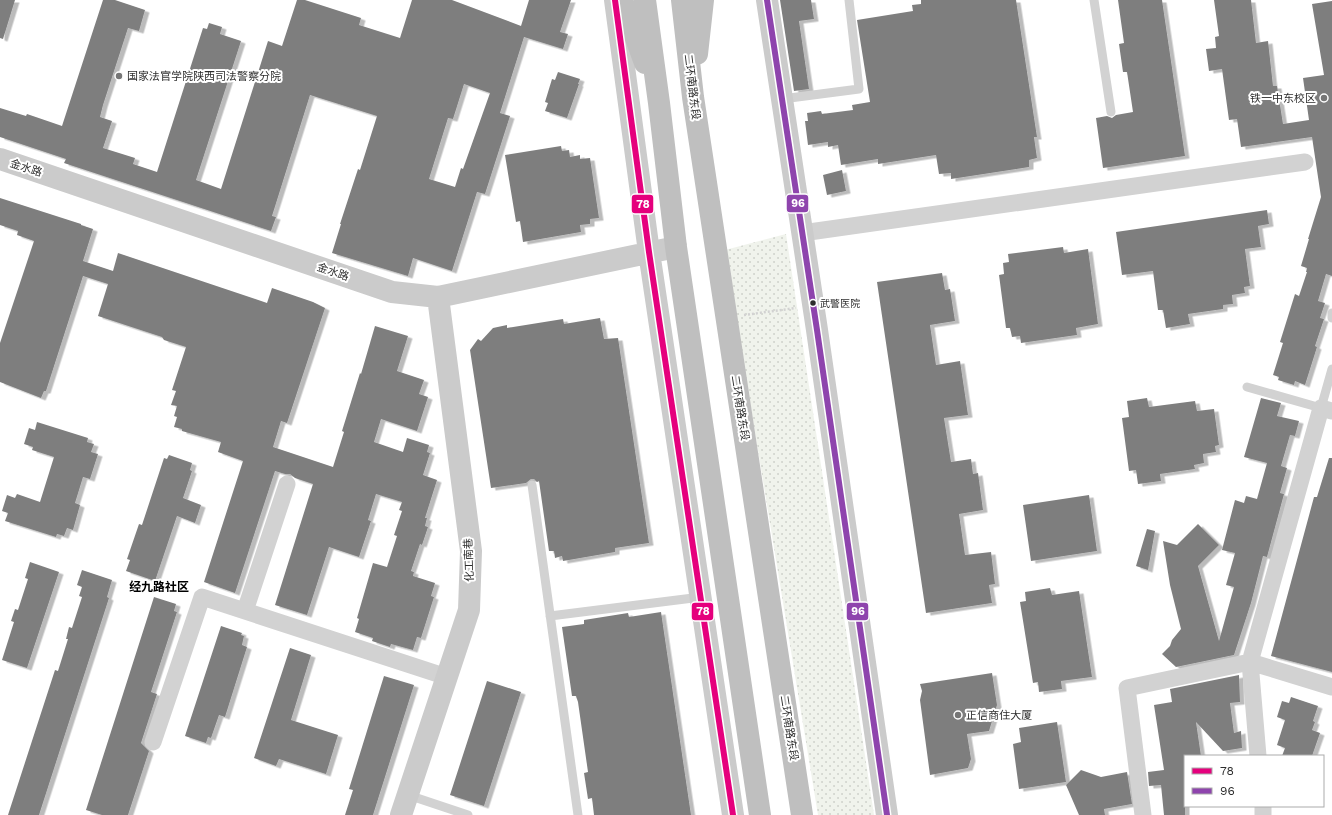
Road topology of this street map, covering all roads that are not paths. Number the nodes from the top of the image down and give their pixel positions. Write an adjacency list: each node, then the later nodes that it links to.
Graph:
1 (616, 0): 17 (main road)
2 (622, 0): 11 (highway)
3 (645, 0): 11 (highway)
4 (682, 0): 9 (highway, 二环南路东段)
5 (703, 0): 9 (highway)
6 (767, 0): 10 (main road)
7 (849, 0): 10 (lane)
8 (1094, 0): 12 (lane)
9 (693, 97): 40 (highway, 二环南路东段)
10 (782, 99): 15 (main road)
11 (659, 103): 16 (highway)
12 (1111, 112)
13 (0, 159): 18 (main road, 金水路)
14 (1305, 162): 15 (street)
15 (802, 233): 41 (main road)
16 (676, 247): 17 (main road, 金水路); 39 (highway)
17 (649, 252): 18 (main road, 金水路); 26 (main road)
18 (438, 297): 30 (main road, 化工南巷)
19 (1332, 313): 20 (lane)
20 (1332, 318)
21 (1332, 369): 23 (lane)
22 (1247, 387): 23 (lane)
23 (1327, 409): 29 (street)
24 (287, 484): 27 (street)
25 (532, 485): 28 (lane)
26 (701, 597): 28 (lane); 38 (main road)
27 (246, 611): 30 (street); 32 (street)
28 (550, 616): 37 (lane)
29 (1250, 662): 31 (street); 33 (street); 42 (street)
30 (447, 677): 34 (main road, 化工南巷)
31 (1332, 688)
32 (153, 742)
33 (1258, 755)
34 (408, 795): 35 (main road, 化工南巷); 36 (lane)
35 (401, 815)
36 (468, 815)
37 (578, 815)
38 (733, 815)
39 (760, 815)
40 (802, 815)
41 (887, 815)
42 (1144, 815)

